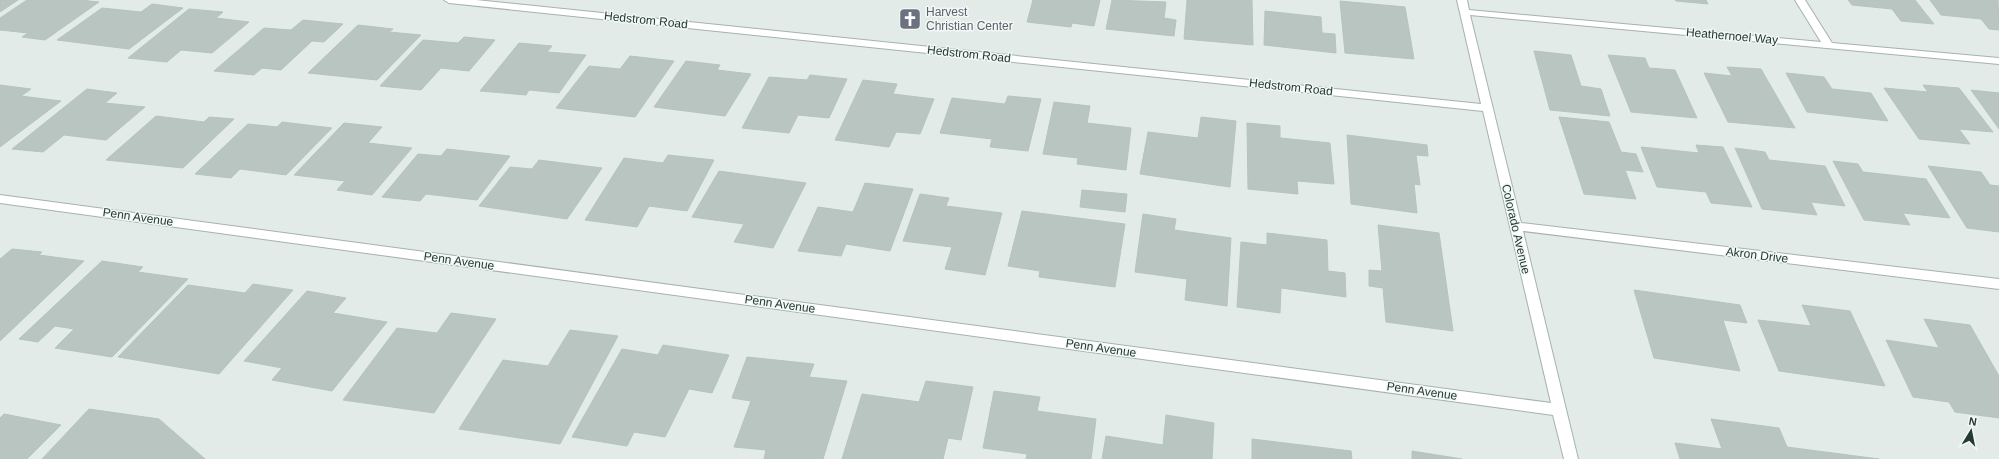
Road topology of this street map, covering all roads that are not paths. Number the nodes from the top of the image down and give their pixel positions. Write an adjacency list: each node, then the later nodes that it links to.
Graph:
1 (450, 0): 4 (street, Hedstrom Road)
2 (1462, 0): 5 (street, Colorado Avenue)
3 (1800, 0): 6 (street)
4 (470, 1): 8 (street, Hedstrom Road)
5 (1464, 12): 6 (street, Heathernoel Way); 8 (street, Colorado Avenue)
6 (1828, 45): 7 (street, Heathernoel Way)
7 (1999, 61)
8 (1488, 108): 10 (street, Colorado Avenue)
9 (0, 199): 12 (street, Penn Avenue)
10 (1515, 226): 11 (street, Akron Drive); 12 (street, Colorado Avenue)
11 (1999, 284)
12 (1560, 410): 13 (street, Colorado Avenue)
13 (1571, 459)

